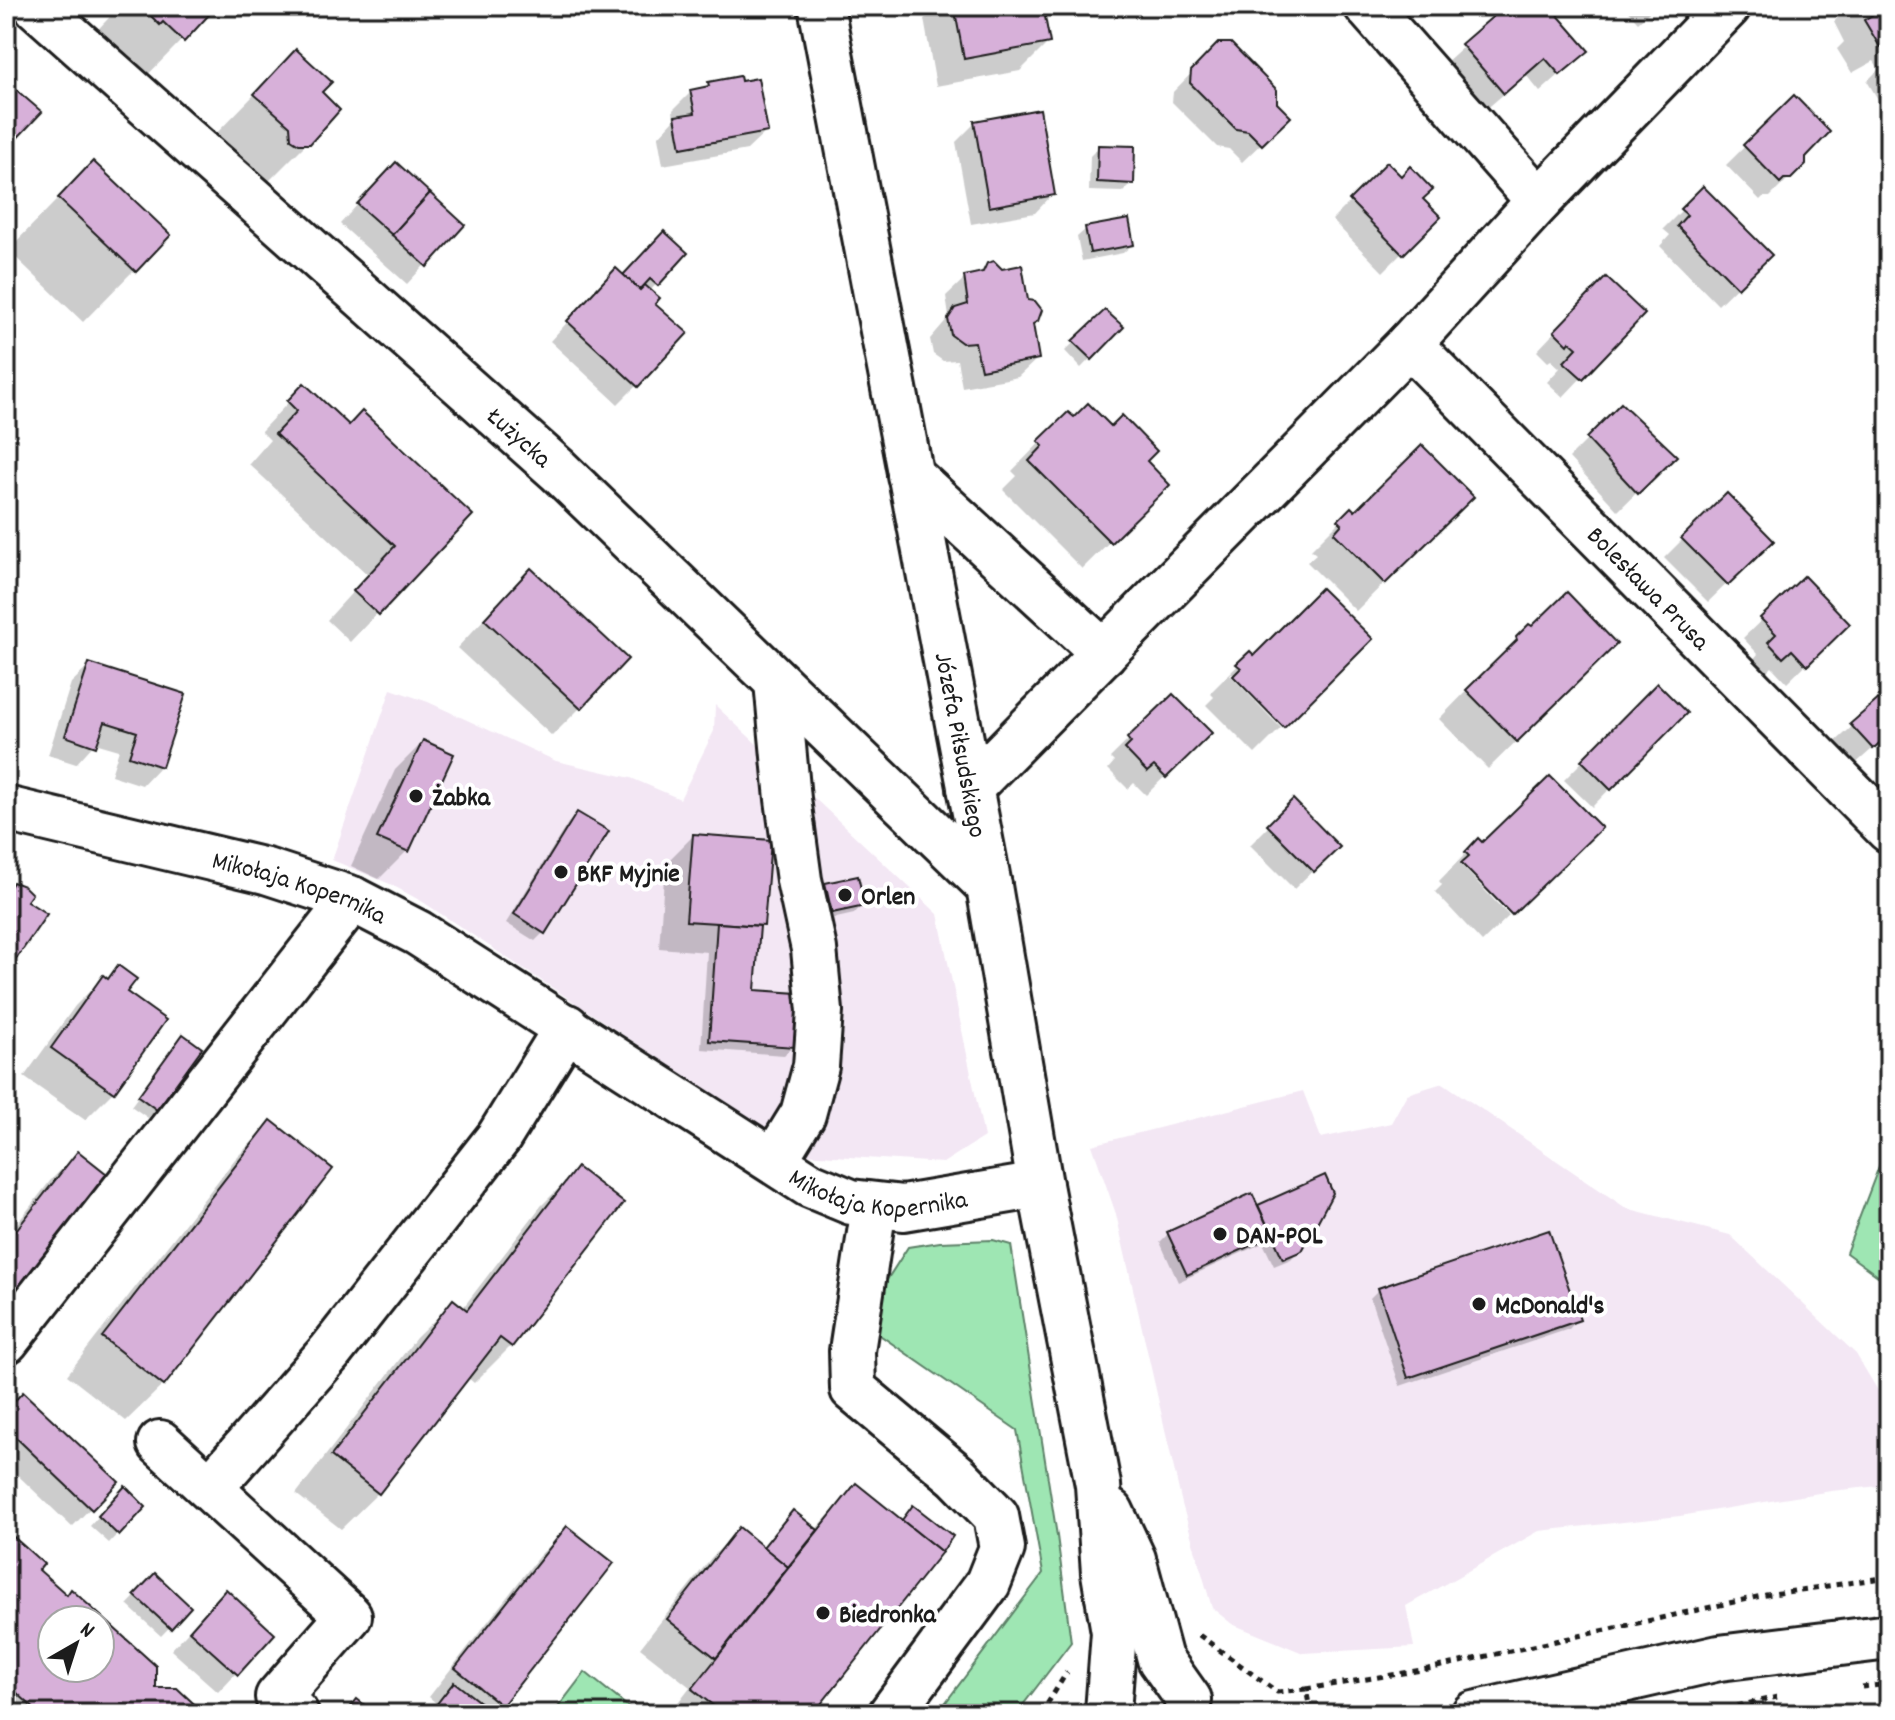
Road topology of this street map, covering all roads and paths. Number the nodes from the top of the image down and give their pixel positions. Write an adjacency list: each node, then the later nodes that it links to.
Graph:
1 (36, 6): 9 (street, Łużycka)
2 (821, 6): 7 (street, Józefa Piłsudskiego)
3 (1367, 6): 5 (street)
4 (1728, 6): 5 (street)
5 (1539, 201): 6 (street)
6 (1409, 344): 8 (street); 12 (street, Bolesława Prusa)
7 (910, 475): 8 (street); 10 (street, Józefa Piłsudskiego)
8 (1104, 653): 10 (street)
9 (777, 682): 13 (street, Łużycka); 16 (street)
10 (970, 788): 13 (street, Józefa Piłsudskiego)
11 (6, 809): 14 (street, Mikołaja Kopernika)
12 (1889, 830)
13 (989, 886): 17 (street, Józefa Piłsudskiego)
14 (352, 899): 15 (street, Mikołaja Kopernika); 19 (street)
15 (567, 1027): 16 (street, Mikołaja Kopernika); 22 (street)
16 (774, 1161): 18 (street, Mikołaja Kopernika)
17 (1040, 1185): 18 (street, Mikołaja Kopernika); 21 (street, Józefa Piłsudskiego)
18 (874, 1207): 32 (street)
19 (6, 1341)
20 (160, 1443): 22 (street)
21 (1098, 1485): 29 (street); 30 (street)
22 (211, 1487): 31 (street)
23 (1889, 1577): 27 (path)
24 (1889, 1637): 33 (street)
25 (1889, 1684): 26 (path)
26 (1859, 1687)
27 (1306, 1689)
28 (1785, 1695): 34 (path)
29 (1202, 1707): 30 (street)
30 (1107, 1713)
31 (296, 1714)
32 (891, 1714)
33 (1474, 1714)
34 (1702, 1714)

